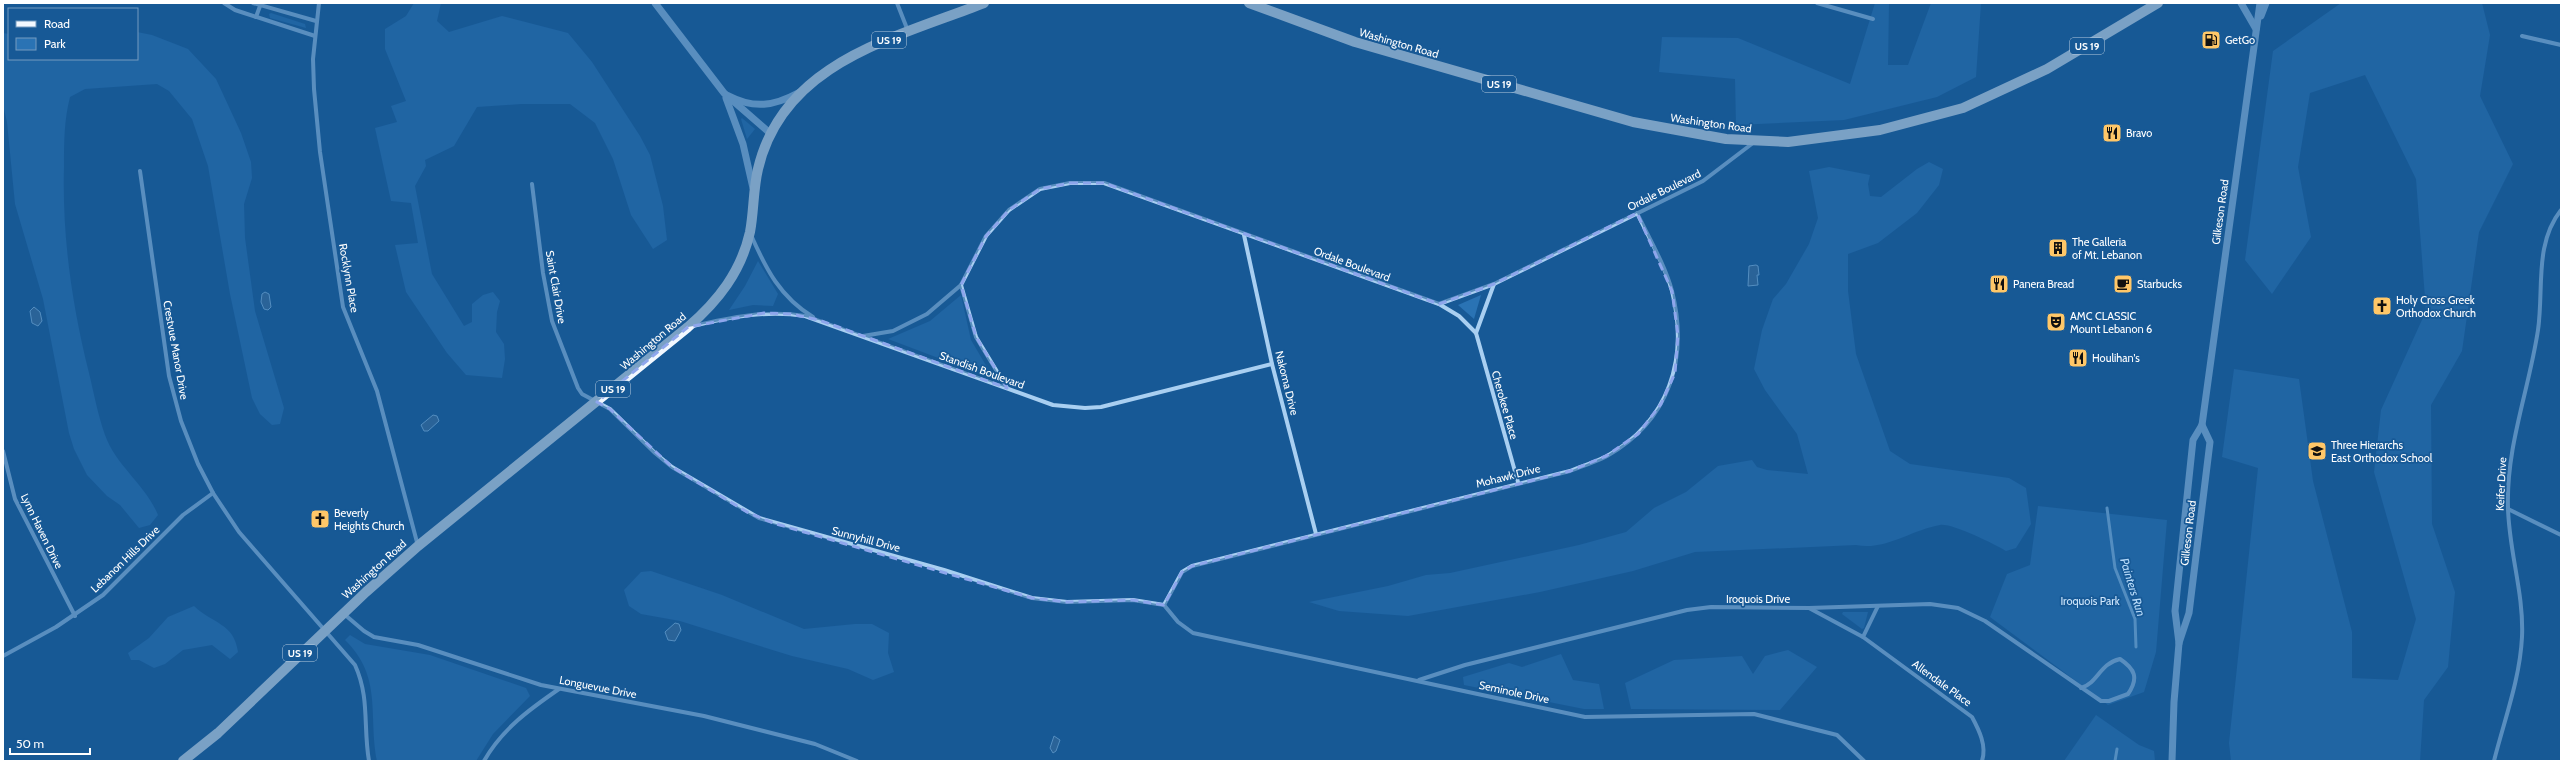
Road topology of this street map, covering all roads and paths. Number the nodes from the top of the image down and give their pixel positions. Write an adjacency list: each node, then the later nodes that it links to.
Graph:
1 (224, 3): 14 (street)
2 (253, 3): 13 (street)
3 (318, 3): 16 (street, Rocklynn Place)
4 (655, 3): 23 (street)
5 (897, 3): 18 (street)
6 (984, 3): 18 (main road, Washington Road / US 19)
7 (1249, 3): 25 (main road, Washington Road / US 19)
8 (1817, 3): 15 (street)
9 (2158, 3): 25 (main road, Washington Road / US 19)
10 (2241, 3): 17 (street)
11 (2260, 3): 17 (street, Gilkeson Road)
12 (2266, 3): 17 (street)
13 (260, 6): 14 (street); 16 (street)
14 (256, 17): 19 (street)
15 (1873, 19)
16 (316, 22): 19 (street, Rocklynn Place)
17 (2256, 29): 43 (street, Gilkeson Road)
18 (909, 32): 22 (main road, Washington Road / US 19)
19 (315, 36): 50 (street, Rocklynn Place)
20 (2522, 36): 21 (street)
21 (2561, 45)
22 (801, 91): 23 (street); 24 (main road, Washington Road / US 19)
23 (724, 93): 24 (street); 28 (street)
24 (771, 134): 28 (main road, Washington Road / US 19)
25 (1754, 141): 30 (street, Ordale Boulevard)
26 (140, 171): 46 (street, Crestvue Manor Drive)
27 (532, 184): 42 (street, Saint Clair Drive)
28 (754, 195): 31 (main road, Washington Road / US 19)
29 (2561, 210): 47 (street, Keifer Drive)
30 (1637, 213): 33 (street, Ordale Boulevard); 45 (street, Mohawk Drive)
31 (750, 232): 36 (street); 37 (main road, Washington Road / US 19)
32 (1244, 235): 34 (street, Ordale Boulevard); 35 (street, Ordale Boulevard); 40 (street, Nakoma Drive)
33 (1494, 284): 35 (street, Ordale Boulevard); 38 (street)
34 (961, 285): 39 (street, Ordale Boulevard); 41 (street)
35 (1439, 304): 38 (street, Cherokee Place)
36 (819, 320): 37 (street, Standish Boulevard); 39 (street, Standish Boulevard)
37 (688, 327): 42 (main road, Washington Road / US 19)
38 (1476, 333): 45 (street, Cherokee Place)
39 (863, 336): 41 (street, Standish Boulevard)
40 (1272, 364): 41 (street, Standish Boulevard); 48 (street, Nakoma Drive)
41 (1007, 388)
42 (597, 402): 50 (main road, Washington Road / US 19); 51 (street, Sunnyhill Drive)
43 (2202, 425): 58 (street, Gilkeson Road); 58 (street, Gilkeson Road)
44 (3, 451): 55 (street, Lynn Haven Drive)
45 (1518, 482): 48 (street, Mohawk Drive)
46 (213, 493): 55 (street, Lebanon Hills Drive); 56 (street, Crestvue Manor Drive)
47 (2508, 509): 49 (street); 70 (street, Keifer Drive)
48 (1316, 534): 51 (street, Mohawk Drive)
49 (2561, 535)
50 (418, 546): 54 (main road, Washington Road / US 19)
51 (1164, 606): 60 (street, Seminole Drive)
52 (1878, 606): 53 (street, Iroquois Drive); 57 (street); 61 (street, Iroquois Drive)
53 (1809, 608): 57 (street, Allendale Place); 60 (street, Iroquois Drive)
54 (343, 613): 56 (main road, Washington Road / US 19); 62 (street, Longuevue Drive)
55 (74, 616): 59 (street, Lebanon Hills Drive)
56 (325, 630): 63 (main road, Washington Road / US 19); 64 (street, Crestvue Manor Drive)
57 (1863, 637): 68 (street, Allendale Place)
58 (2179, 643): 69 (street, Gilkeson Road)
59 (3, 656)
60 (1419, 680): 67 (street, Seminole Drive)
61 (2081, 688): 61 (street, Iroquois Drive)
62 (559, 689): 65 (street); 66 (street, Longuevue Drive)
63 (183, 761)
64 (369, 761)
65 (484, 761)
66 (857, 761)
67 (1864, 761)
68 (1982, 761)
69 (2172, 761)
70 (2494, 761)

